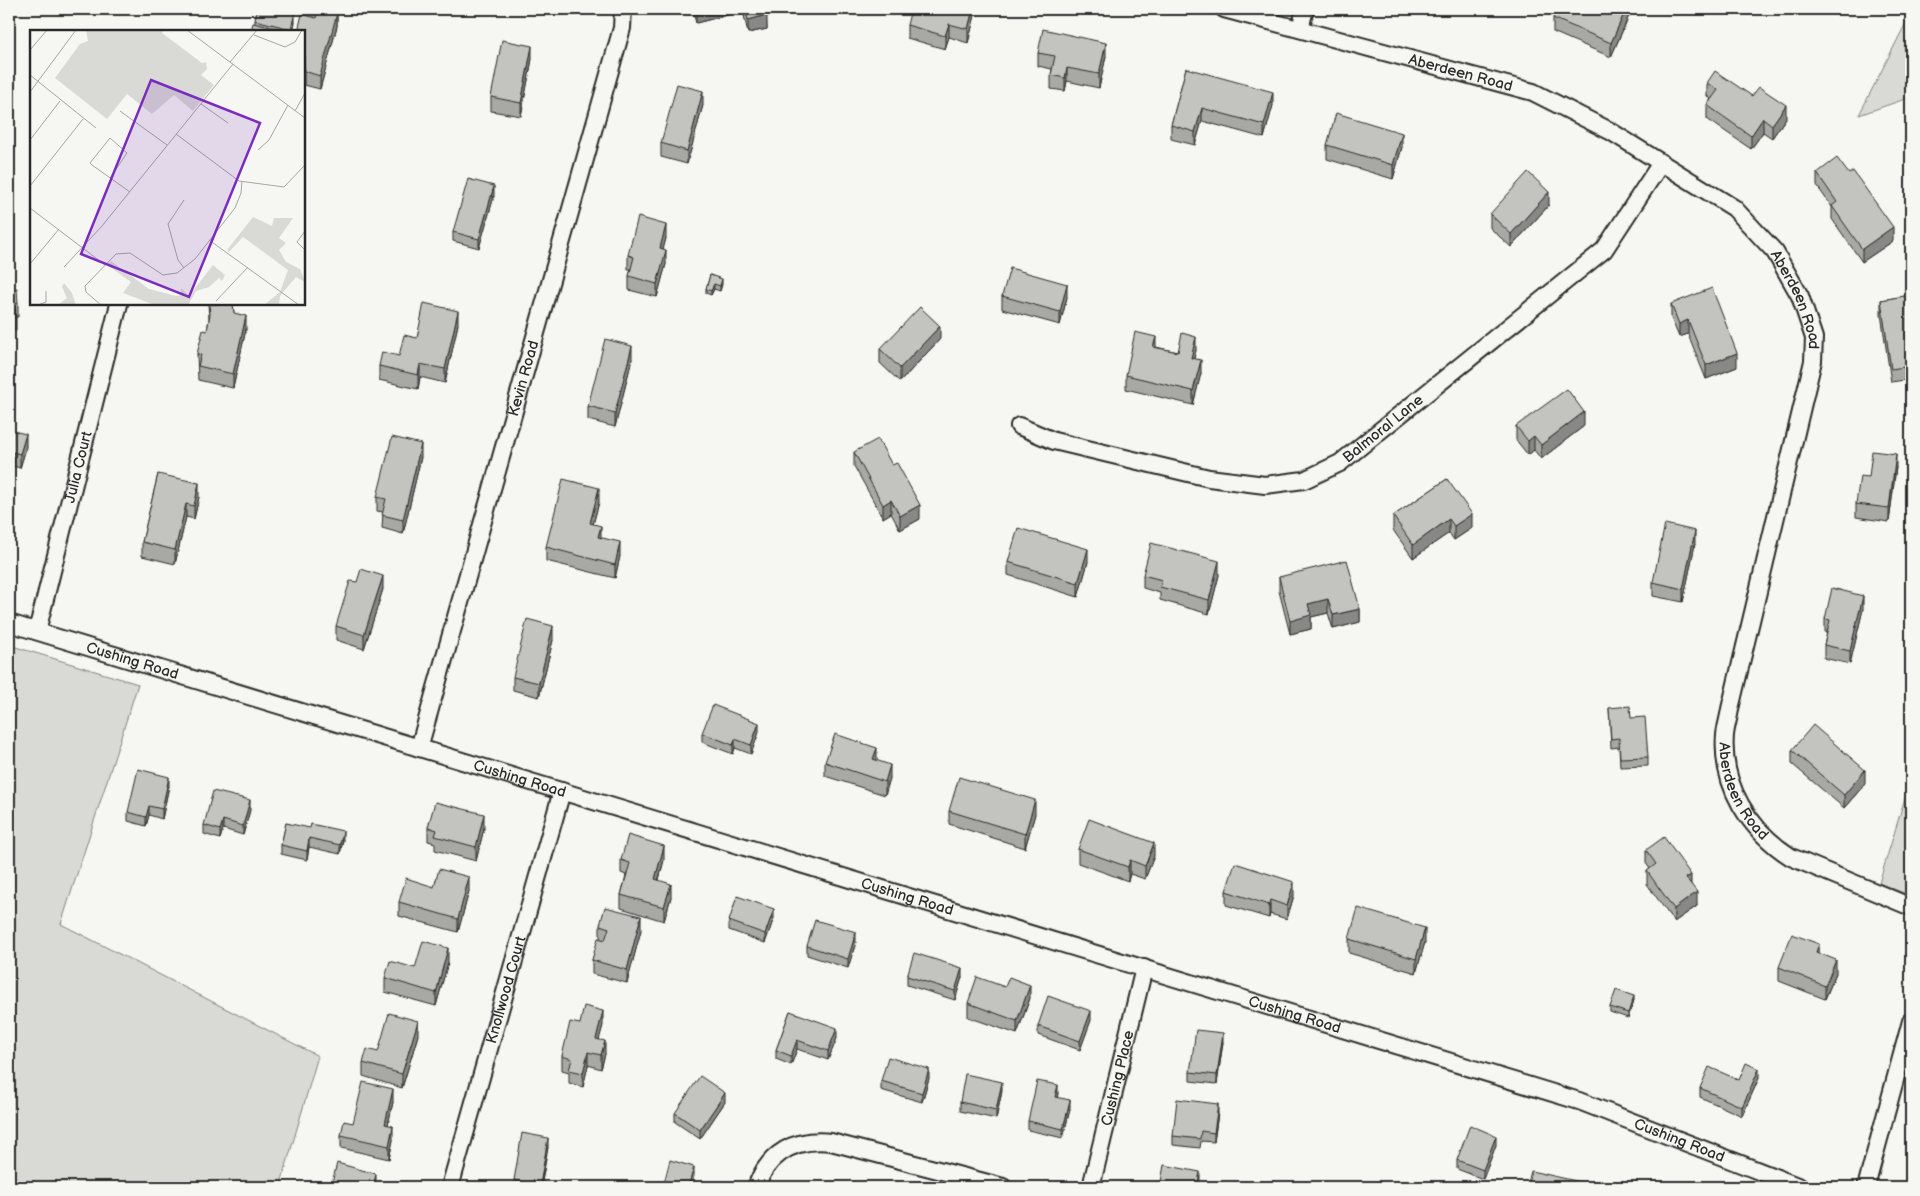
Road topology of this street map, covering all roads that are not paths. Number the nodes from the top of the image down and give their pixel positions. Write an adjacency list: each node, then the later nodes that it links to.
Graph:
1 (623, 9): 10 (street, Kevin Road)
2 (1224, 9): 4 (street, Aberdeen Road)
3 (1305, 9): 4 (street)
4 (1300, 29): 5 (street, Aberdeen Road)
5 (1661, 163): 7 (street, Balmoral Lane); 12 (street, Aberdeen Road)
6 (119, 305): 9 (street, Julia Court)
7 (1018, 426)
8 (9, 623): 9 (street, Cushing Road)
9 (37, 631): 10 (street, Cushing Road)
10 (420, 748): 11 (street, Cushing Road)
11 (562, 791): 13 (street, Cushing Road); 15 (street, Knollwood Court)
12 (1911, 907)
13 (1144, 968): 18 (street, Cushing Place); 19 (street, Cushing Road)
14 (1911, 1021): 20 (street)
15 (450, 1187)
16 (756, 1187): 17 (street)
17 (1002, 1187)
18 (1091, 1187)
19 (1800, 1187)
20 (1866, 1187)

